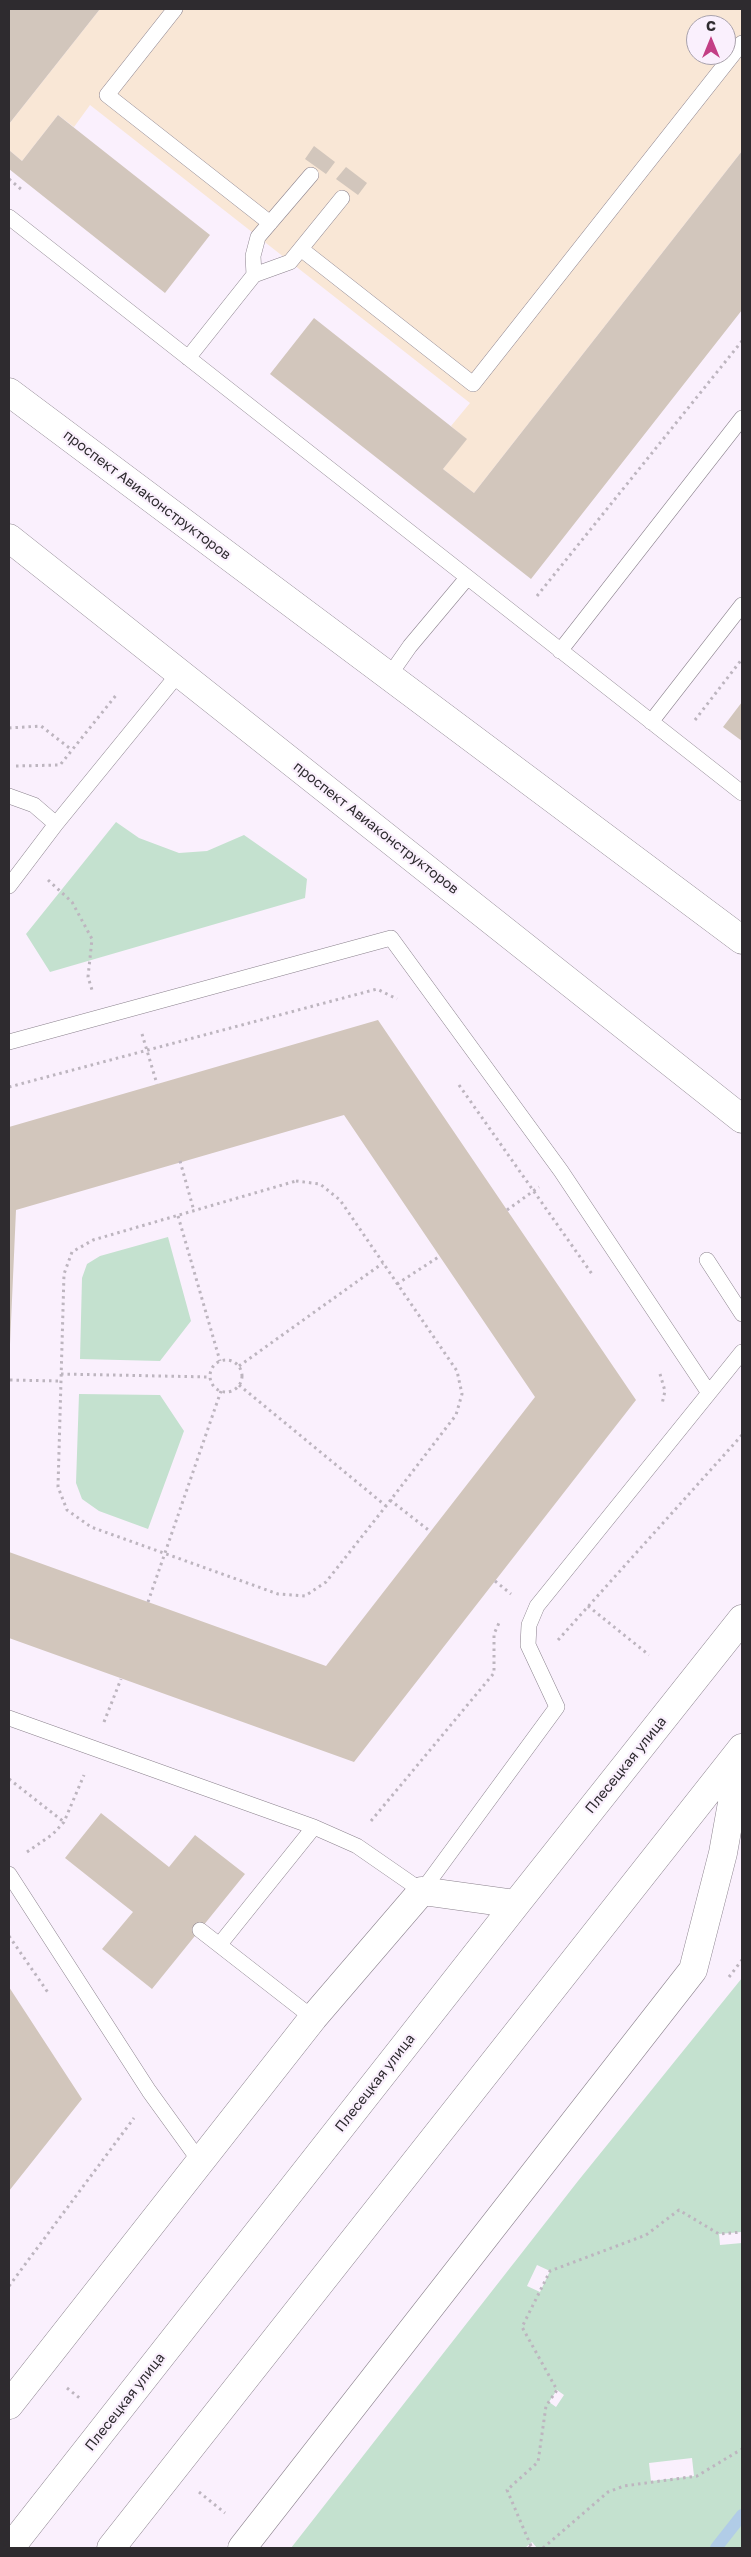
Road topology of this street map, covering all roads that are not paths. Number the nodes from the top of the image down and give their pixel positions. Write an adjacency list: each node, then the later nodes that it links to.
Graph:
1 (175, 9): 6 (lane)
2 (742, 44): 7 (lane)
3 (311, 175): 6 (lane)
4 (342, 198): 7 (lane)
5 (9, 217): 9 (lane)
6 (270, 224): 8 (lane)
7 (301, 249): 8 (lane)
8 (254, 275): 9 (lane)
9 (188, 358): 13 (lane)
10 (9, 392): 17 (street, проспект Авиаконструкторов)
11 (742, 418): 15 (lane)
12 (9, 538): 16 (street, проспект Авиаконструкторов)
13 (467, 578): 15 (lane); 17 (lane)
14 (742, 605): 18 (lane)
15 (560, 651): 18 (lane)
16 (179, 673): 21 (lane); 25 (street, проспект Авиаконструкторов)
17 (389, 676): 23 (street, проспект Авиаконструкторов)
18 (651, 722): 19 (lane)
19 (742, 793)
20 (9, 796): 21 (lane)
21 (56, 824): 22 (lane)
22 (9, 886)
23 (742, 940)
24 (9, 1042): 29 (lane)
25 (742, 1119)
26 (707, 1260): 27 (lane)
27 (742, 1314)
28 (742, 1352): 29 (lane)
29 (708, 1393): 35 (lane)
30 (742, 1619): 36 (street, Плесецкая улица)
31 (9, 1718): 33 (lane)
32 (742, 1749): 43 (street); 44 (street)
33 (314, 1827): 35 (lane); 38 (lane)
34 (9, 1874): 40 (lane)
35 (422, 1891): 36 (street); 39 (street)
36 (516, 1904): 42 (street, Плесецкая улица)
37 (200, 1930): 38 (lane)
38 (220, 1944): 39 (lane)
39 (313, 2018): 40 (street)
40 (201, 2163): 41 (street)
41 (9, 2406)
42 (10, 2548)
43 (111, 2548)
44 (242, 2548)

